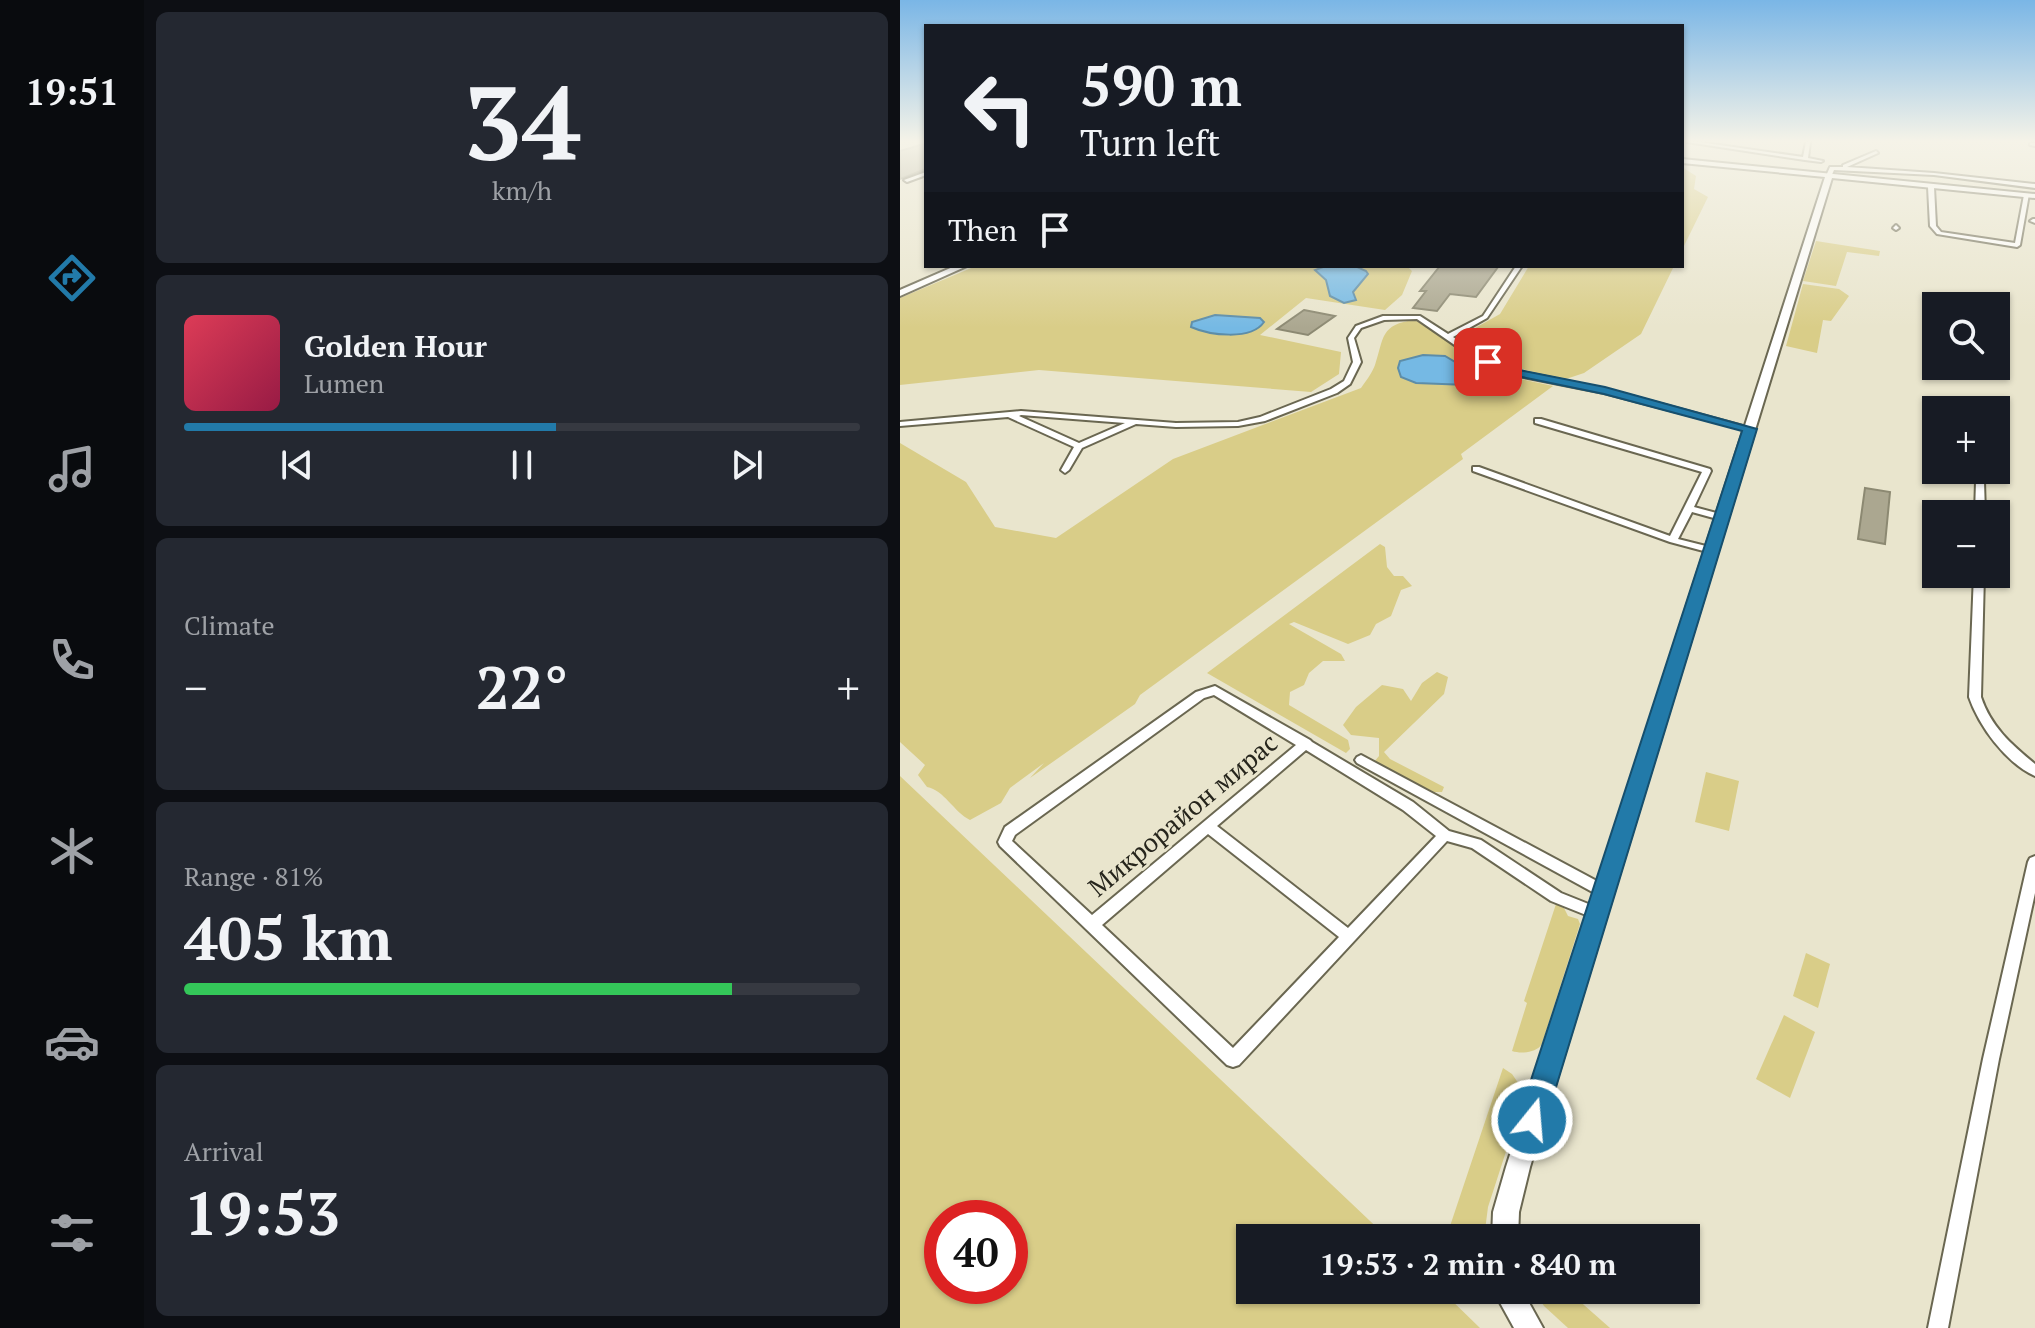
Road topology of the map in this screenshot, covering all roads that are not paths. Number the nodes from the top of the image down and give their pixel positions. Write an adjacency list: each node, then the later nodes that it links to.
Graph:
1 (1819, 204): 12 (street)
2 (1932, 204): 3 (street)
3 (2028, 204)
4 (958, 268): 6 (street)
5 (1518, 268): 7 (street)
6 (900, 293)
7 (1449, 336): 10 (street); 12 (street)
8 (1011, 415): 10 (street); 11 (street); 13 (street)
9 (1538, 421): 16 (street)
10 (1135, 422): 13 (street)
11 (900, 424)
12 (1750, 429): 17 (street)
13 (1079, 446): 15 (street)
14 (1476, 469): 18 (street)
15 (1065, 470)
16 (1689, 508): 17 (street); 18 (street)
17 (1721, 517): 19 (street)
18 (1673, 540): 19 (street)
19 (1711, 550): 27 (street)
20 (1979, 588): 23 (street)
21 (1306, 743): 24 (street, Микрорайон мирас); 25 (street, Микрорайон мирас); 29 (street, Микрорайон мирас)
22 (1361, 760): 27 (street)
23 (2035, 771)
24 (1207, 826): 29 (street, Микрорайон мирас); 30 (street, Микрорайон мирас)
25 (1445, 835): 28 (street, Микрорайон мирас); 30 (street, Микрорайон мирас)
26 (2035, 862): 34 (street)
27 (1603, 891): 28 (street)
28 (1596, 913): 31 (street)
29 (1091, 925): 30 (street, Микрорайон мирас)
30 (1349, 937)
31 (1506, 1224)
32 (1515, 1304): 33 (street)
33 (1529, 1328)
34 (1938, 1328)

